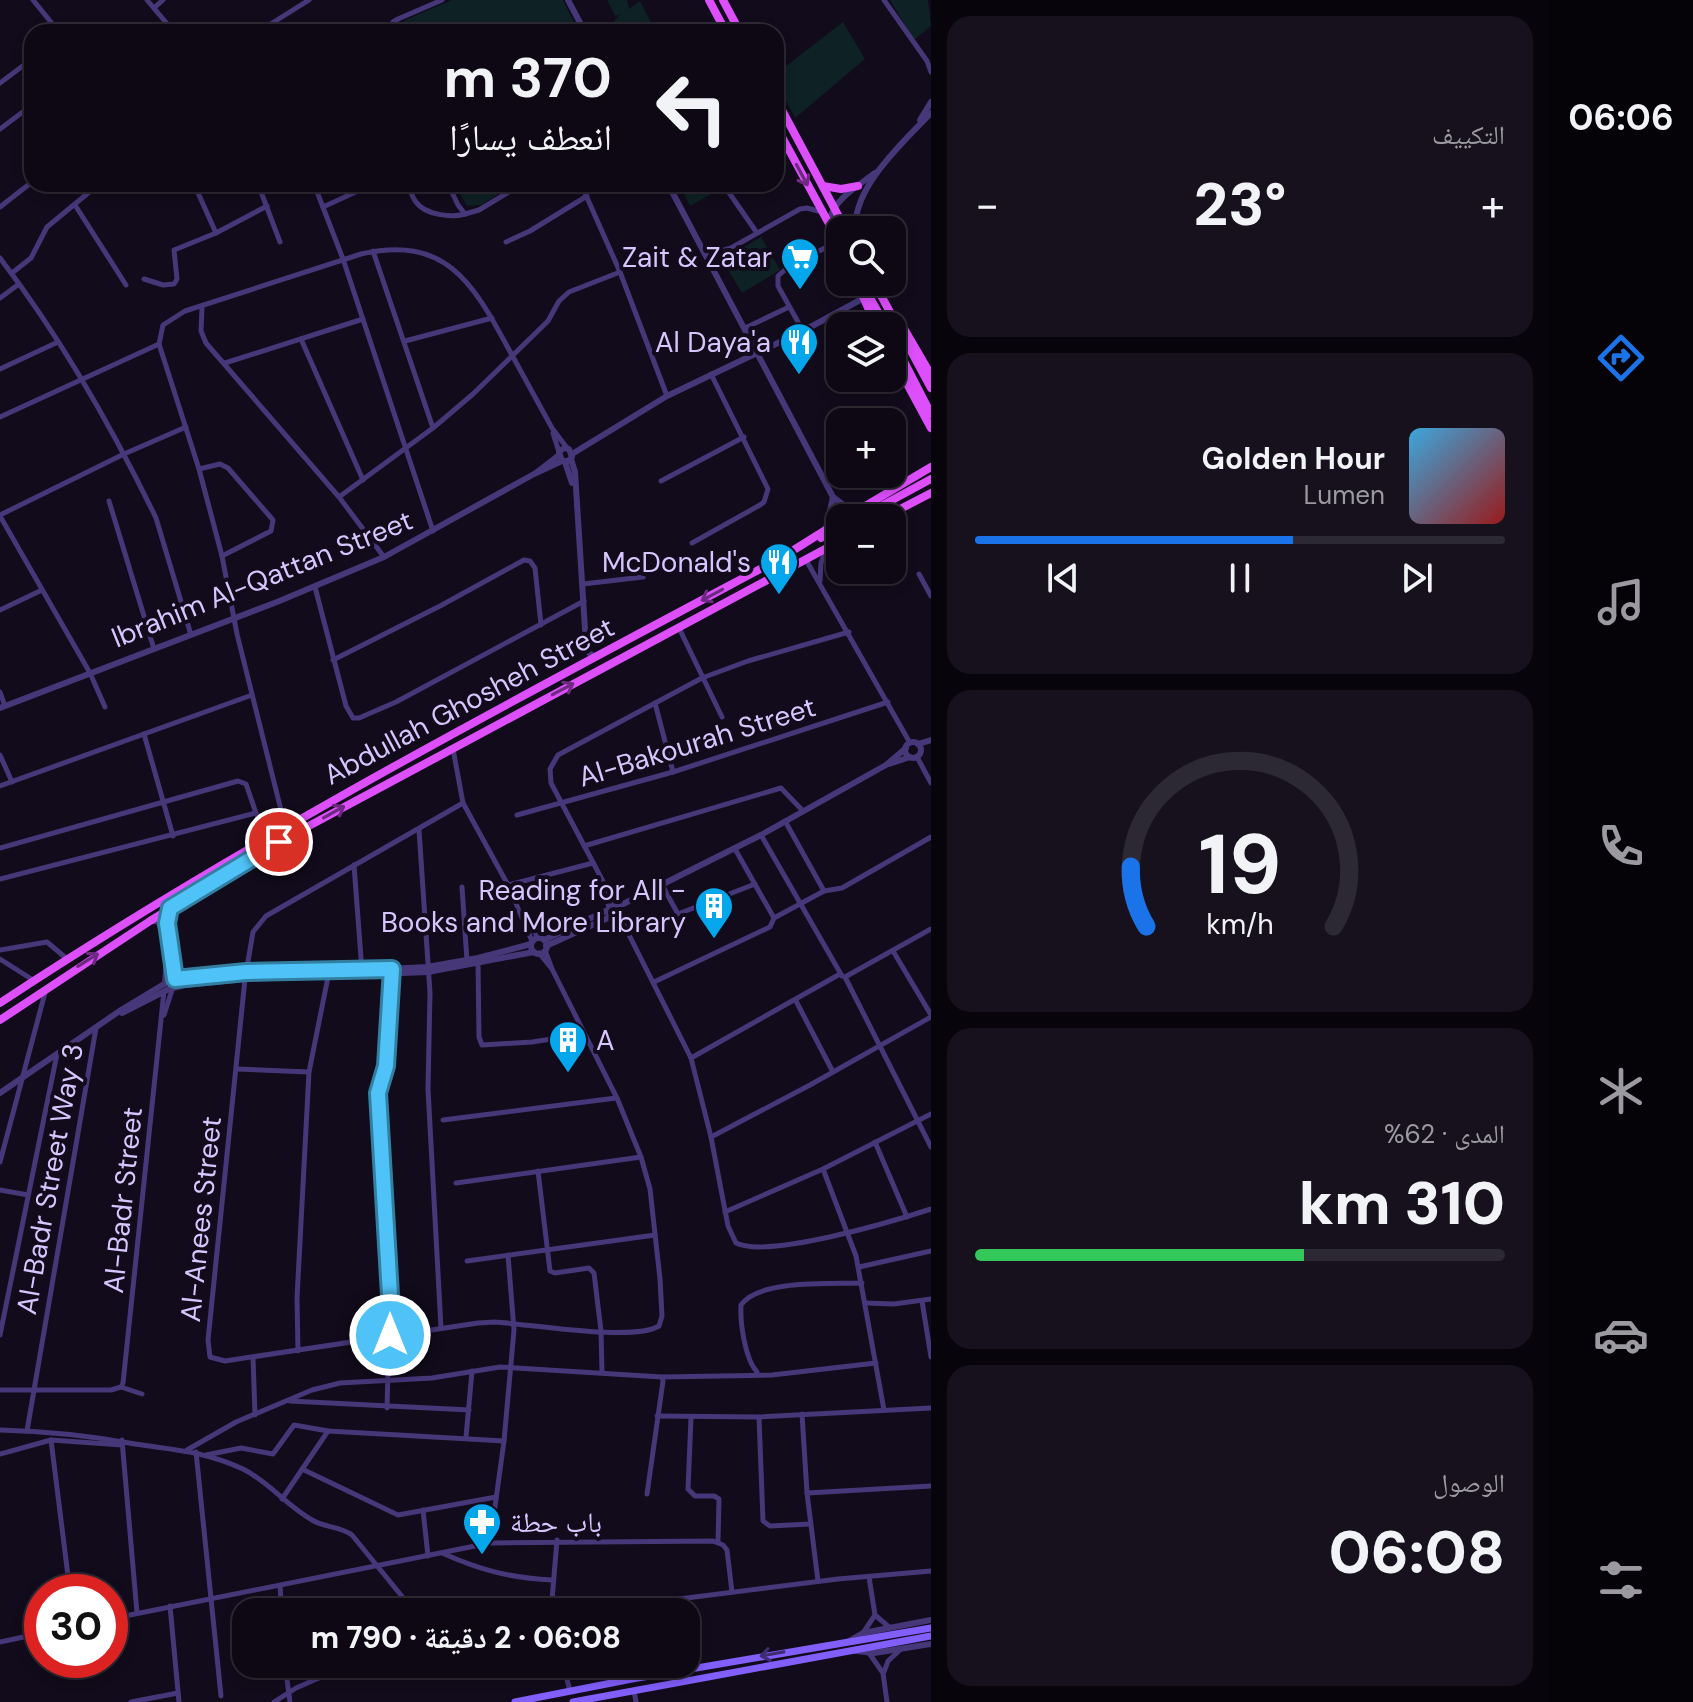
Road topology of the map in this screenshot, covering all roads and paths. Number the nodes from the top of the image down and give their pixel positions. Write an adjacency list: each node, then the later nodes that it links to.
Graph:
1 (33, 0): 11 (street)
2 (147, 0): 10 (street)
3 (163, 0): 10 (street)
4 (309, 0): 13 (street)
5 (442, 0): 14 (street)
6 (568, 0): 15 (street)
7 (709, 0): 16 (main road)
8 (723, 0): 17 (main road)
9 (884, 0): 18 (street)
10 (154, 8): 12 (street)
11 (52, 24)
12 (167, 24)
13 (271, 24)
14 (392, 24)
15 (581, 24)
16 (722, 24)
17 (736, 24)
18 (929, 62): 20 (street)
19 (24, 65): 21 (street)
20 (931, 72)
21 (0, 83)
22 (931, 102): 27 (street)
23 (24, 111): 26 (street)
24 (931, 113): 27 (street)
25 (784, 114): 30 (main road)
26 (0, 129)
27 (914, 130): 29 (street)
28 (784, 141): 50 (main road, one-way to 50)
29 (878, 171): 31 (street); 54 (street)
30 (823, 186): 31 (main road); 49 (main road)
31 (858, 186): 49 (street)
32 (24, 188): 47 (street)
33 (90, 192): 45 (street)
34 (198, 192): 56 (street)
35 (261, 192): 46 (street)
36 (317, 192): 48 (street)
37 (356, 192): 48 (street)
38 (412, 192): 51 (street)
39 (453, 192): 51 (street)
40 (509, 192): 51 (street)
41 (585, 192): 44 (street)
42 (672, 192): 62 (street)
43 (729, 192): 57 (street)
44 (587, 196): 59 (street); 65 (street)
45 (75, 205): 66 (street); 69 (street)
46 (267, 206): 56 (street); 58 (street)
47 (0, 207)
48 (323, 207): 64 (street)
49 (834, 208): 52 (street); 53 (main road)
50 (822, 212): 55 (main road); 57 (street)
51 (465, 214)
52 (832, 216)
53 (838, 216)
54 (857, 216)
55 (826, 219)
56 (216, 233): 67 (street)
57 (757, 233): 62 (street)
58 (280, 242)
59 (506, 242)
60 (826, 248): 76 (street)
61 (373, 251): 64 (street); 78 (street); 83 (street)
62 (707, 255): 80 (street)
63 (0, 258): 66 (street)
64 (343, 259): 75 (street); 79 (street)
65 (620, 272): 87 (street); 96 (street)
66 (12, 273): 68 (street)
67 (144, 279)
68 (19, 284): 73 (street); 84 (street)
69 (126, 285)
70 (861, 296): 74 (main road)
71 (882, 296): 95 (main road)
72 (884, 296): 92 (main road)
73 (0, 298)
74 (862, 299): 77 (main road); 81 (street, Ibrahim Al-Qattan Street)
75 (202, 307): 85 (street); 88 (street)
76 (789, 307): 80 (street); 81 (street)
77 (869, 312)
78 (492, 318): 83 (street); 87 (street)
79 (363, 319): 82 (street); 103 (street)
80 (745, 328): 86 (street)
81 (803, 331): 86 (street, Ibrahim Al-Qattan Street)
82 (301, 339): 88 (street); 109 (street)
83 (405, 341): 100 (street)
84 (58, 342): 90 (street); 93 (street)
85 (159, 344): 93 (street); 99 (street)
86 (757, 353): 91 (street, Ibrahim Al-Qattan Street); 116 (street)
87 (512, 355): 100 (street); 105 (street)
88 (225, 363): 115 (street)
89 (906, 365): 97 (main road)
90 (0, 369)
91 (711, 374): 96 (street, Ibrahim Al-Qattan Street); 102 (street)
92 (931, 375)
93 (81, 380): 98 (street); 104 (street)
94 (906, 382): 101 (main road)
95 (931, 388)
96 (667, 396): 105 (street, Ibrahim Al-Qattan Street)
97 (931, 414)
98 (0, 417)
99 (186, 427): 104 (street); 107 (street)
100 (433, 428): 103 (street)
101 (931, 428)
102 (744, 437): 110 (street); 128 (street)
103 (404, 450): 109 (street); 126 (street)
104 (124, 454): 124 (street); 147 (street)
105 (565, 455): 126 (street, Ibrahim Al-Qattan Street); 137 (street)
106 (931, 467): 111 (main road)
107 (199, 469): 130 (street); 130 (street)
108 (931, 479): 122 (main road, bridge)
109 (363, 480): 115 (street)
110 (661, 481)
111 (906, 482)
112 (896, 488): 121 (main road)
113 (906, 488): 118 (main road)
114 (931, 493): 118 (main road)
115 (339, 497): 131 (street)
116 (833, 497): 119 (street); 120 (street)
117 (109, 501): 148 (street)
118 (912, 503): 123 (main road)
119 (831, 504)
120 (840, 504)
121 (872, 504)
122 (878, 504)
123 (906, 506)
124 (0, 515): 139 (street)
125 (826, 529): 132 (main road, Abdullah Ghosheh Street)
126 (433, 532): 131 (street, Ibrahim Al-Qattan Street)
127 (826, 535): 132 (main road)
128 (692, 543)
129 (826, 549): 133 (main road, Abdullah Ghosheh Street); 136 (street)
130 (222, 556): 143 (street)
131 (384, 557): 138 (street, Ibrahim Al-Qattan Street)
132 (781, 558): 149 (main road, Abdullah Ghosheh Street, one-way to 149)
133 (805, 559): 136 (street); 145 (main road, Abdullah Ghosheh Street)
134 (919, 574): 140 (street)
135 (643, 577): 137 (street)
136 (820, 582): 146 (street)
137 (583, 584): 141 (street)
138 (315, 587): 143 (street, Ibrahim Al-Qattan Street); 150 (street)
139 (42, 590): 142 (street); 151 (street)
140 (931, 596)
141 (584, 601): 144 (street); 149 (street)
142 (0, 610)
143 (234, 619): 147 (street, Ibrahim Al-Qattan Street); 154 (street)
144 (541, 625): 150 (street); 150 (street)
145 (679, 628): 152 (street); 162 (main road, Abdullah Ghosheh Street, one-way to 145)
146 (849, 632): 152 (street); 155 (street)
147 (191, 635): 148 (street, Ibrahim Al-Qattan Street)
148 (154, 649): 151 (street, Ibrahim Al-Qattan Street)
149 (596, 657): 176 (main road, Abdullah Ghosheh Street)
150 (333, 660)
151 (90, 673): 157 (street, Ibrahim Al-Qattan Street); 158 (street)
152 (702, 678): 156 (street); 159 (street)
153 (0, 692): 157 (street)
154 (252, 695): 160 (street); 176 (street)
155 (888, 702): 163 (street); 165 (street, Al-Bakourah Street)
156 (655, 703): 165 (street); 171 (street)
157 (2, 707)
158 (105, 707)
159 (722, 717)
160 (144, 734): 166 (street); 169 (street)
161 (931, 743): 163 (street)
162 (453, 748): 170 (street, Al-Anees Street); 194 (main road, Abdullah Ghosheh Street, one-way to 162)
163 (914, 750): 167 (street); 172 (street)
164 (0, 755): 166 (street)
165 (673, 772): 171 (street, Al-Bakourah Street)
166 (12, 782): 168 (street)
167 (931, 783)
168 (0, 786)
169 (165, 802): 173 (street); 179 (street); 183 (street)
170 (463, 803): 177 (street, Al-Anees Street); 189 (street, Al-Anees Street)
171 (562, 805): 174 (street, Al-Bakourah Street); 182 (street)
172 (803, 811): 175 (street); 182 (street)
173 (256, 813): 179 (street); 180 (street)
174 (517, 815)
175 (785, 821): 178 (street); 192 (street)
176 (285, 826): 180 (main road, Abdullah Ghosheh Street)
177 (419, 830): 186 (street, Al-Anees Street); 206 (street)
178 (761, 835): 184 (street); 193 (street)
179 (173, 836): 187 (street)
180 (267, 837): 202 (main road, Abdullah Ghosheh Street)
181 (931, 837): 192 (street)
182 (584, 846): 185 (street)
183 (0, 848)
184 (735, 849): 188 (street); 190 (street)
185 (593, 863): 189 (street); 195 (street)
186 (354, 865): 207 (street); 209 (street, Al-Anees Street)
187 (0, 879)
188 (755, 884): 190 (street); 196 (street)
189 (508, 885): 199 (street, Al-Anees Street)
190 (662, 885): 195 (street)
191 (462, 887): 205 (street)
192 (824, 891): 193 (street)
193 (800, 904): 196 (street); 210 (street)
194 (170, 908): 197 (main road, Abdullah Ghosheh Street); 215 (street)
195 (614, 911): 199 (street); 213 (street)
196 (774, 918): 213 (street)
197 (150, 921): 214 (street); 216 (main road, Abdullah Ghosheh Street, one-way to 197)
198 (931, 929): 201 (street)
199 (539, 945): 204 (street); 225 (street, Al-Anees Street)
200 (0, 950): 202 (street)
201 (893, 951): 210 (street); 222 (street)
202 (66, 958): 212 (main road, Abdullah Ghosheh Street)
203 (0, 959): 212 (street)
204 (478, 961): 205 (street); 225 (street)
205 (467, 963): 206 (street)
206 (428, 969): 208 (street); 263 (street)
207 (362, 971): 208 (street); 209 (street)
208 (392, 972): 211 (street); 266 (street)
209 (245, 976): 211 (street); 215 (street); 229 (street, Al-Anees Street)
210 (843, 976): 218 (street); 226 (street)
211 (328, 977): 230 (street)
212 (33, 980): 219 (main road, Abdullah Ghosheh Street)
213 (654, 982): 228 (street)
214 (165, 983): 215 (street); 217 (street); 220 (street)
215 (174, 983): 217 (street); 221 (street, Al-Badr Street)
216 (46, 988): 223 (main road, Abdullah Ghosheh Street); 232 (street)
217 (164, 991): 220 (street); 221 (street, Al-Badr Street)
218 (796, 1001): 228 (street); 231 (street)
219 (0, 1003)
220 (116, 1015): 224 (street)
221 (163, 1016): 277 (street, Al-Badr Street)
222 (931, 1016): 226 (street)
223 (0, 1020)
224 (96, 1028): 227 (street); 279 (street, Al-Badr Street Way 3)
225 (584, 1034): 234 (street, Al-Anees Street)
226 (880, 1045): 231 (street); 237 (street)
227 (57, 1054): 232 (street); 247 (street)
228 (691, 1058): 238 (street)
229 (237, 1069): 230 (street); 268 (street, Al-Anees Street)
230 (309, 1072): 267 (street)
231 (833, 1072): 238 (street)
232 (24, 1077): 233 (street); 242 (street)
233 (0, 1093)
234 (617, 1098): 236 (street); 241 (street, Al-Anees Street)
235 (931, 1114): 237 (street)
236 (443, 1120)
237 (916, 1121): 239 (street); 240 (street)
238 (711, 1137): 249 (street)
239 (875, 1142): 243 (street); 250 (street)
240 (931, 1147)
241 (641, 1157): 244 (street); 252 (street, Al-Anees Street)
242 (0, 1162)
243 (823, 1169): 249 (street); 251 (street)
244 (538, 1171): 245 (street); 253 (street)
245 (456, 1183)
246 (0, 1190): 247 (street)
247 (28, 1195): 265 (street)
248 (931, 1209): 250 (street)
249 (725, 1212): 251 (street)
250 (907, 1217): 251 (street)
251 (850, 1234): 257 (street)
252 (655, 1235): 253 (street); 264 (street, Al-Anees Street)
253 (546, 1250): 255 (street); 264 (street)
254 (931, 1251): 257 (street)
255 (508, 1255): 256 (street); 262 (street)
256 (467, 1261)
257 (859, 1267): 258 (street)
258 (862, 1283): 261 (street); 274 (street)
259 (931, 1299): 260 (street)
260 (922, 1301): 261 (street); 269 (street)
261 (866, 1303): 270 (street)
262 (514, 1323): 263 (street, Al-Anees Street); 264 (street, Al-Anees Street); 271 (street)
263 (441, 1328): 266 (street, Al-Anees Street)
264 (601, 1331): 273 (street)
265 (0, 1335)
266 (390, 1335): 267 (street, Al-Anees Street); 276 (street)
267 (298, 1351): 268 (street, Al-Anees Street)
268 (253, 1357): 287 (street)
269 (931, 1357)
270 (876, 1363): 274 (street); 285 (street)
271 (511, 1367): 272 (street); 273 (street); 297 (street)
272 (472, 1371): 276 (street); 284 (street)
273 (602, 1372): 275 (street)
274 (758, 1373): 275 (street)
275 (662, 1377): 288 (street)
276 (389, 1381): 281 (street); 282 (street)
277 (121, 1387): 279 (street); 280 (street)
278 (0, 1390): 279 (street)
279 (33, 1390): 292 (street, Al-Badr Street Way 3)
280 (142, 1394)
281 (290, 1401): 282 (street); 287 (street)
282 (387, 1408): 284 (street)
283 (931, 1408): 285 (street)
284 (469, 1410): 294 (street)
285 (884, 1410): 286 (street)
286 (802, 1414): 289 (street); 305 (street)
287 (255, 1415): 299 (street)
288 (657, 1416): 290 (street); 306 (street)
289 (759, 1417): 290 (street); 310 (street)
290 (691, 1418): 312 (street)
291 (0, 1430): 292 (street)
292 (27, 1431): 295 (street)
293 (328, 1431): 294 (street); 302 (street); 303 (street)
294 (466, 1437): 297 (street)
295 (75, 1438): 296 (street); 298 (street)
296 (51, 1440): 301 (street); 318 (street)
297 (504, 1441): 307 (street)
298 (122, 1443): 299 (street); 330 (street)
299 (187, 1450): 300 (street)
300 (196, 1452): 302 (street); 324 (street)
301 (0, 1454)
302 (205, 1456): 308 (street)
303 (302, 1469): 308 (street); 309 (street)
304 (931, 1486): 305 (street)
305 (807, 1493): 310 (street)
306 (647, 1494)
307 (496, 1497): 309 (street); 313 (street)
308 (282, 1499): 316 (street)
309 (423, 1510): 315 (street)
310 (810, 1524): 321 (street)
311 (557, 1540): 312 (street); 313 (street); 320 (street)
312 (718, 1542): 323 (street)
313 (490, 1543): 314 (street)
314 (442, 1553): 315 (street); 320 (street)
315 (428, 1556): 316 (street)
316 (377, 1566): 322 (street); 326 (street)
317 (931, 1571): 319 (street)
318 (68, 1574)
319 (869, 1577): 321 (street); 332 (street)
320 (552, 1580): 327 (street)
321 (818, 1581): 323 (street)
322 (280, 1586): 324 (street); 325 (street)
323 (732, 1592): 328 (street)
324 (209, 1598): 329 (street); 354 (street)
325 (281, 1598)
326 (403, 1598)
327 (551, 1598)
328 (684, 1598)
329 (170, 1606): 330 (street); 352 (street)
330 (137, 1613): 331 (street)
331 (128, 1615)
332 (875, 1615): 334 (street); 336 (street)
333 (931, 1620): 334 (street)
334 (889, 1627): 336 (street)
335 (931, 1628): 340 (main road)
336 (863, 1633): 339 (street)
337 (931, 1636): 340 (main road)
338 (24, 1637): 341 (street)
339 (849, 1641): 340 (main road); 349 (main road, one-way to 349)
340 (902, 1641): 342 (street); 343 (main road); 344 (street); 345 (street)
341 (0, 1642)
342 (931, 1644)
343 (856, 1651): 344 (street); 351 (main road)
344 (869, 1653): 345 (street)
345 (883, 1673): 362 (street)
346 (286, 1678): 353 (street)
347 (321, 1678): 353 (street)
348 (567, 1678): 350 (street)
349 (632, 1679): 350 (main road)
350 (570, 1691): 359 (main road)
351 (634, 1691): 360 (main road); 361 (street)
352 (178, 1693): 355 (street); 356 (street)
353 (288, 1693): 357 (street); 358 (street)
354 (221, 1696)
355 (131, 1702)
356 (179, 1702)
357 (274, 1702)
358 (290, 1702)
359 (515, 1702)
360 (573, 1702)
361 (636, 1702)
362 (887, 1702)

